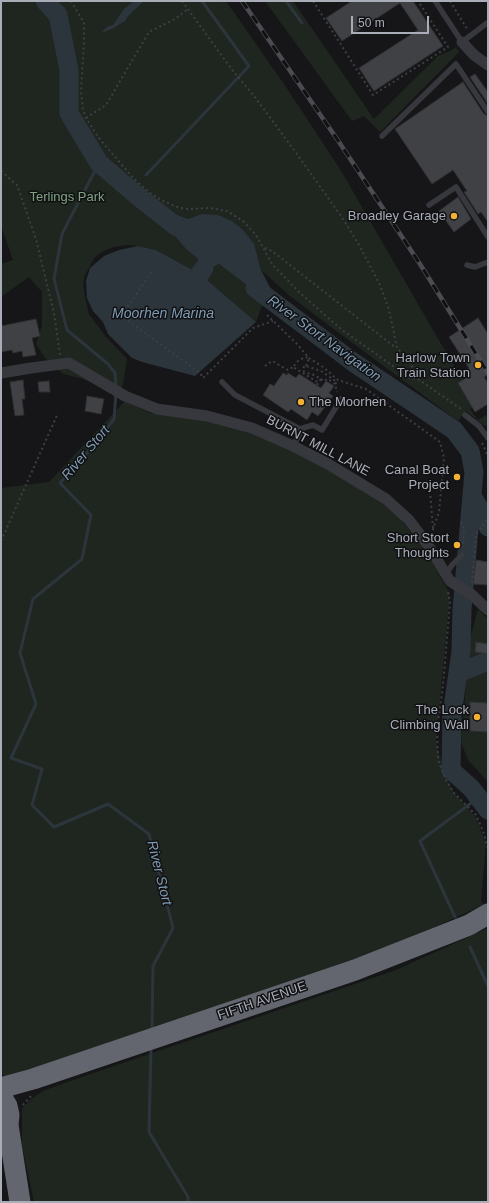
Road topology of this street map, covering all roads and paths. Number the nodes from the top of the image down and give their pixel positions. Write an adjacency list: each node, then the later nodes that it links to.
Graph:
1 (71, 1): 11 (path)
2 (182, 1): 6 (path)
3 (313, 1): 4 (path)
4 (418, 1)
5 (435, 1): 8 (lane)
6 (188, 9): 11 (path); 24 (path)
7 (488, 23): 8 (lane)
8 (462, 42): 9 (street)
9 (488, 65)
10 (488, 112): 12 (lane)
11 (86, 118): 16 (path)
12 (382, 136)
13 (1, 172): 26 (path)
14 (429, 204): 15 (lane)
15 (488, 237)
16 (264, 247): 24 (path); 34 (path)
17 (488, 262): 18 (lane)
18 (467, 264)
19 (153, 270): 21 (path)
20 (112, 309): 21 (path)
21 (122, 315): 23 (path)
22 (267, 315): 23 (path)
23 (273, 321): 25 (path)
24 (397, 348): 34 (path)
25 (309, 358): 28 (path); 29 (path); 30 (path)
26 (60, 364): 32 (street, BURNT MILL LANE); 42 (street, BURNT MILL LANE)
27 (265, 366): 29 (path)
28 (306, 366): 31 (path); 33 (path)
29 (293, 367): 33 (path)
30 (323, 367): 31 (path); 36 (path)
31 (321, 371): 36 (path)
32 (1, 373)
33 (321, 379): 36 (path)
34 (418, 379): 39 (path)
35 (222, 382): 40 (lane)
36 (337, 382): 37 (path); 45 (path)
37 (341, 399): 40 (lane)
38 (58, 413): 46 (path)
39 (465, 414): 41 (lane)
40 (302, 430): 42 (lane)
41 (488, 438)
42 (293, 446): 47 (street, BURNT MILL LANE)
43 (430, 491): 45 (path)
44 (488, 519): 50 (path)
45 (433, 529): 47 (path)
46 (1, 541)
47 (428, 545): 49 (street, BURNT MILL LANE)
48 (462, 555): 49 (lane)
49 (448, 581): 51 (street, BURNT MILL LANE); 52 (path)
50 (472, 582)
51 (488, 610)
52 (488, 849)
53 (488, 867): 54 (path)
54 (488, 887)
55 (488, 914): 56 (highway, FIFTH AVENUE)
56 (33, 1087): 57 (highway, FIFTH AVENUE); 57 (path)
57 (6, 1110): 58 (highway)
58 (20, 1202)

